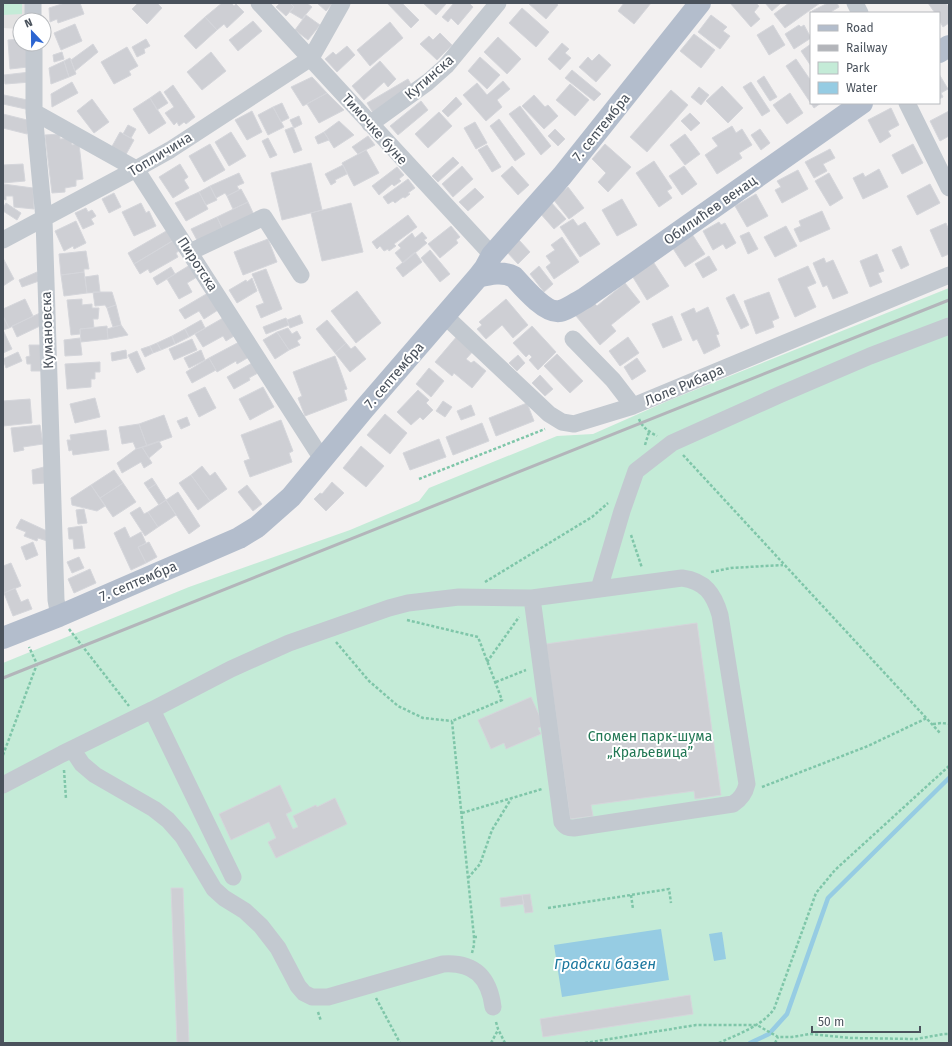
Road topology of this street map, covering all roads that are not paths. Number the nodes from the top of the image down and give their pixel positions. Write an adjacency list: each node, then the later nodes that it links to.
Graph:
1 (259, 3): 10 (street, Тимочке буне)
2 (342, 3): 10 (street)
3 (498, 3): 14 (street, Кутинска)
4 (700, 3): 20 (main road, 7. септембра)
5 (855, 3): 6 (street)
6 (860, 12)
7 (949, 46): 8 (main road)
8 (940, 51)
9 (34, 52): 13 (street, Кумановска)
10 (310, 58): 14 (street, Тимочке буне); 15 (street, Топличина)
11 (861, 104): 23 (main road, Обилићев венац)
12 (907, 104): 16 (street)
13 (34, 112): 15 (street, Пиротска); 17 (street, Кумановска)
14 (370, 124): 20 (street, Тимочке буне)
15 (136, 170): 17 (street, Топличина); 19 (street, Пиротска)
16 (949, 188)
17 (44, 219): 18 (street, Топличина); 31 (street, Кумановска)
18 (3, 240)
19 (190, 252): 22 (street); 28 (street, Пиротска)
20 (492, 255): 23 (main road, 7. септембра)
21 (949, 275): 27 (street, Лоле Рибара)
22 (301, 276)
23 (478, 276): 24 (main road, 7. септембра)
24 (445, 316): 27 (street, Лоле Рибара); 28 (main road, 7. септембра)
25 (949, 326): 29 (street)
26 (573, 339): 27 (street)
27 (633, 406)
28 (322, 459): 31 (main road, 7. септембра)
29 (599, 588): 30 (street); 30 (street)
30 (532, 598): 33 (street)
31 (59, 616): 32 (main road, 7. септембра)
32 (12, 634)
33 (145, 714): 34 (street); 36 (street)
34 (67, 752): 35 (street); 37 (street)
35 (3, 785)
36 (233, 877)
37 (497, 999)

